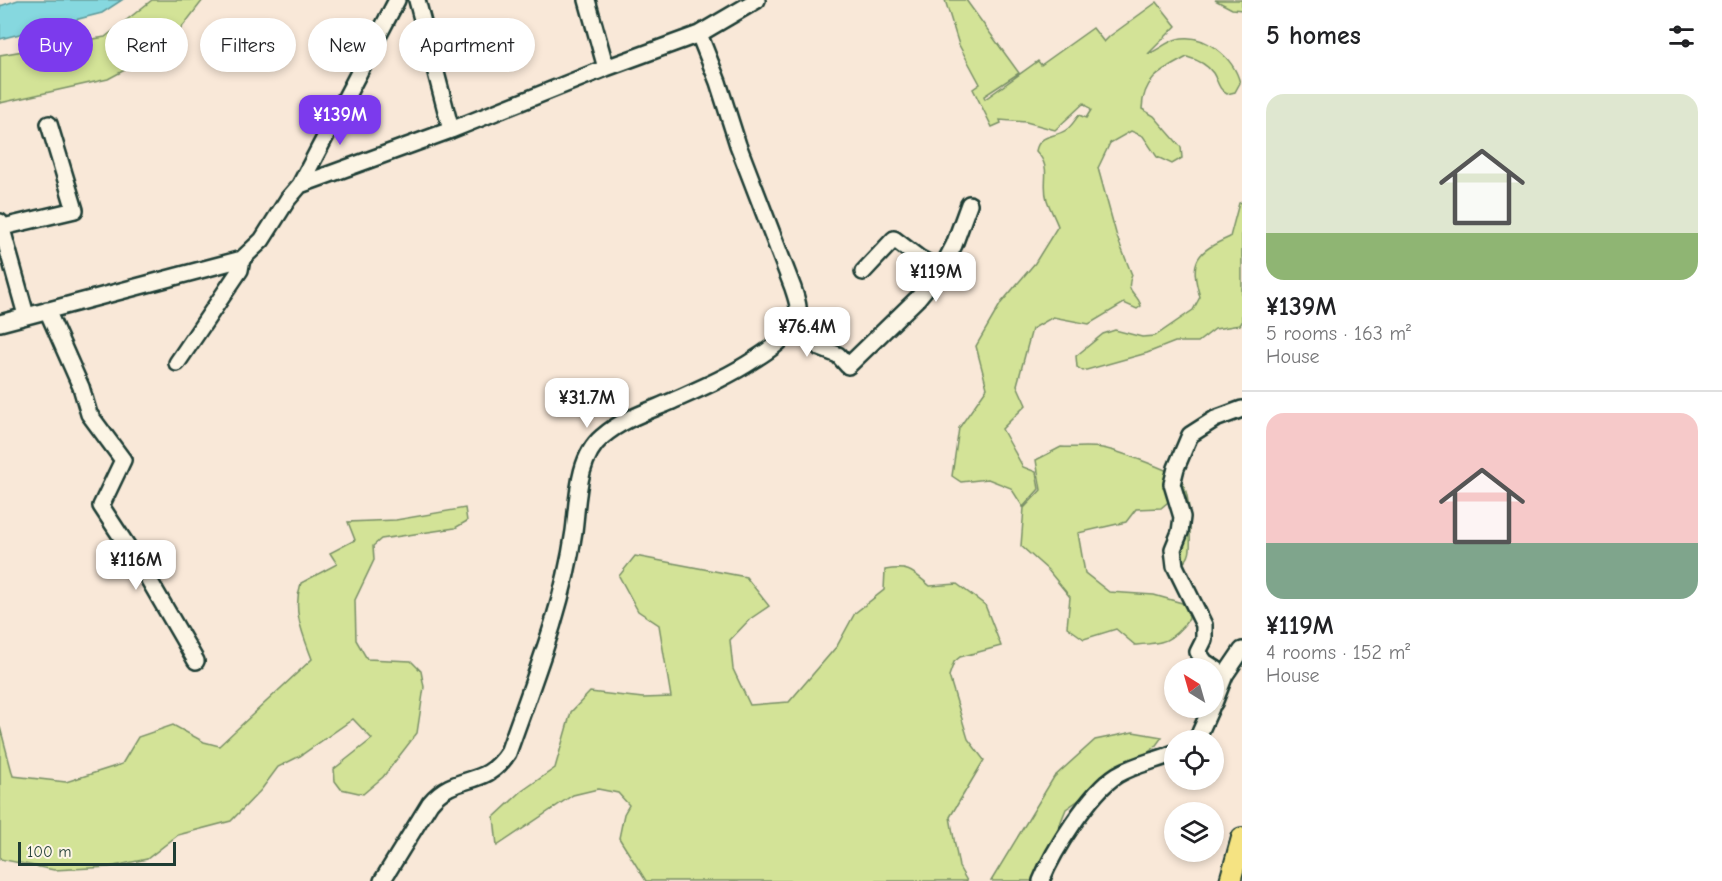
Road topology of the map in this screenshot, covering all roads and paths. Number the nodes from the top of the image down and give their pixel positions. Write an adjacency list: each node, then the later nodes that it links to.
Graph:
1 (396, 0): 9 (street)
2 (417, 0): 8 (street)
3 (587, 0): 6 (street)
4 (757, 0): 5 (street)
5 (699, 34): 6 (street); 17 (street)
6 (606, 68): 8 (street)
7 (50, 124): 11 (street)
8 (451, 130): 9 (street)
9 (300, 185): 12 (street)
10 (969, 204): 13 (street)
11 (1, 225): 16 (street)
12 (242, 259): 15 (street); 19 (street)
13 (941, 270): 14 (street); 17 (street)
14 (863, 272)
15 (47, 310): 16 (street); 22 (street)
16 (26, 315): 18 (street)
17 (798, 317): 27 (street)
18 (0, 323)
19 (177, 363)
20 (1242, 409): 23 (street)
21 (1242, 650): 23 (street)
22 (196, 661)
23 (1225, 675)
24 (1164, 757): 28 (street)
25 (1242, 838): 26 (main road)
26 (1235, 874)
27 (382, 881)
28 (1041, 881)

